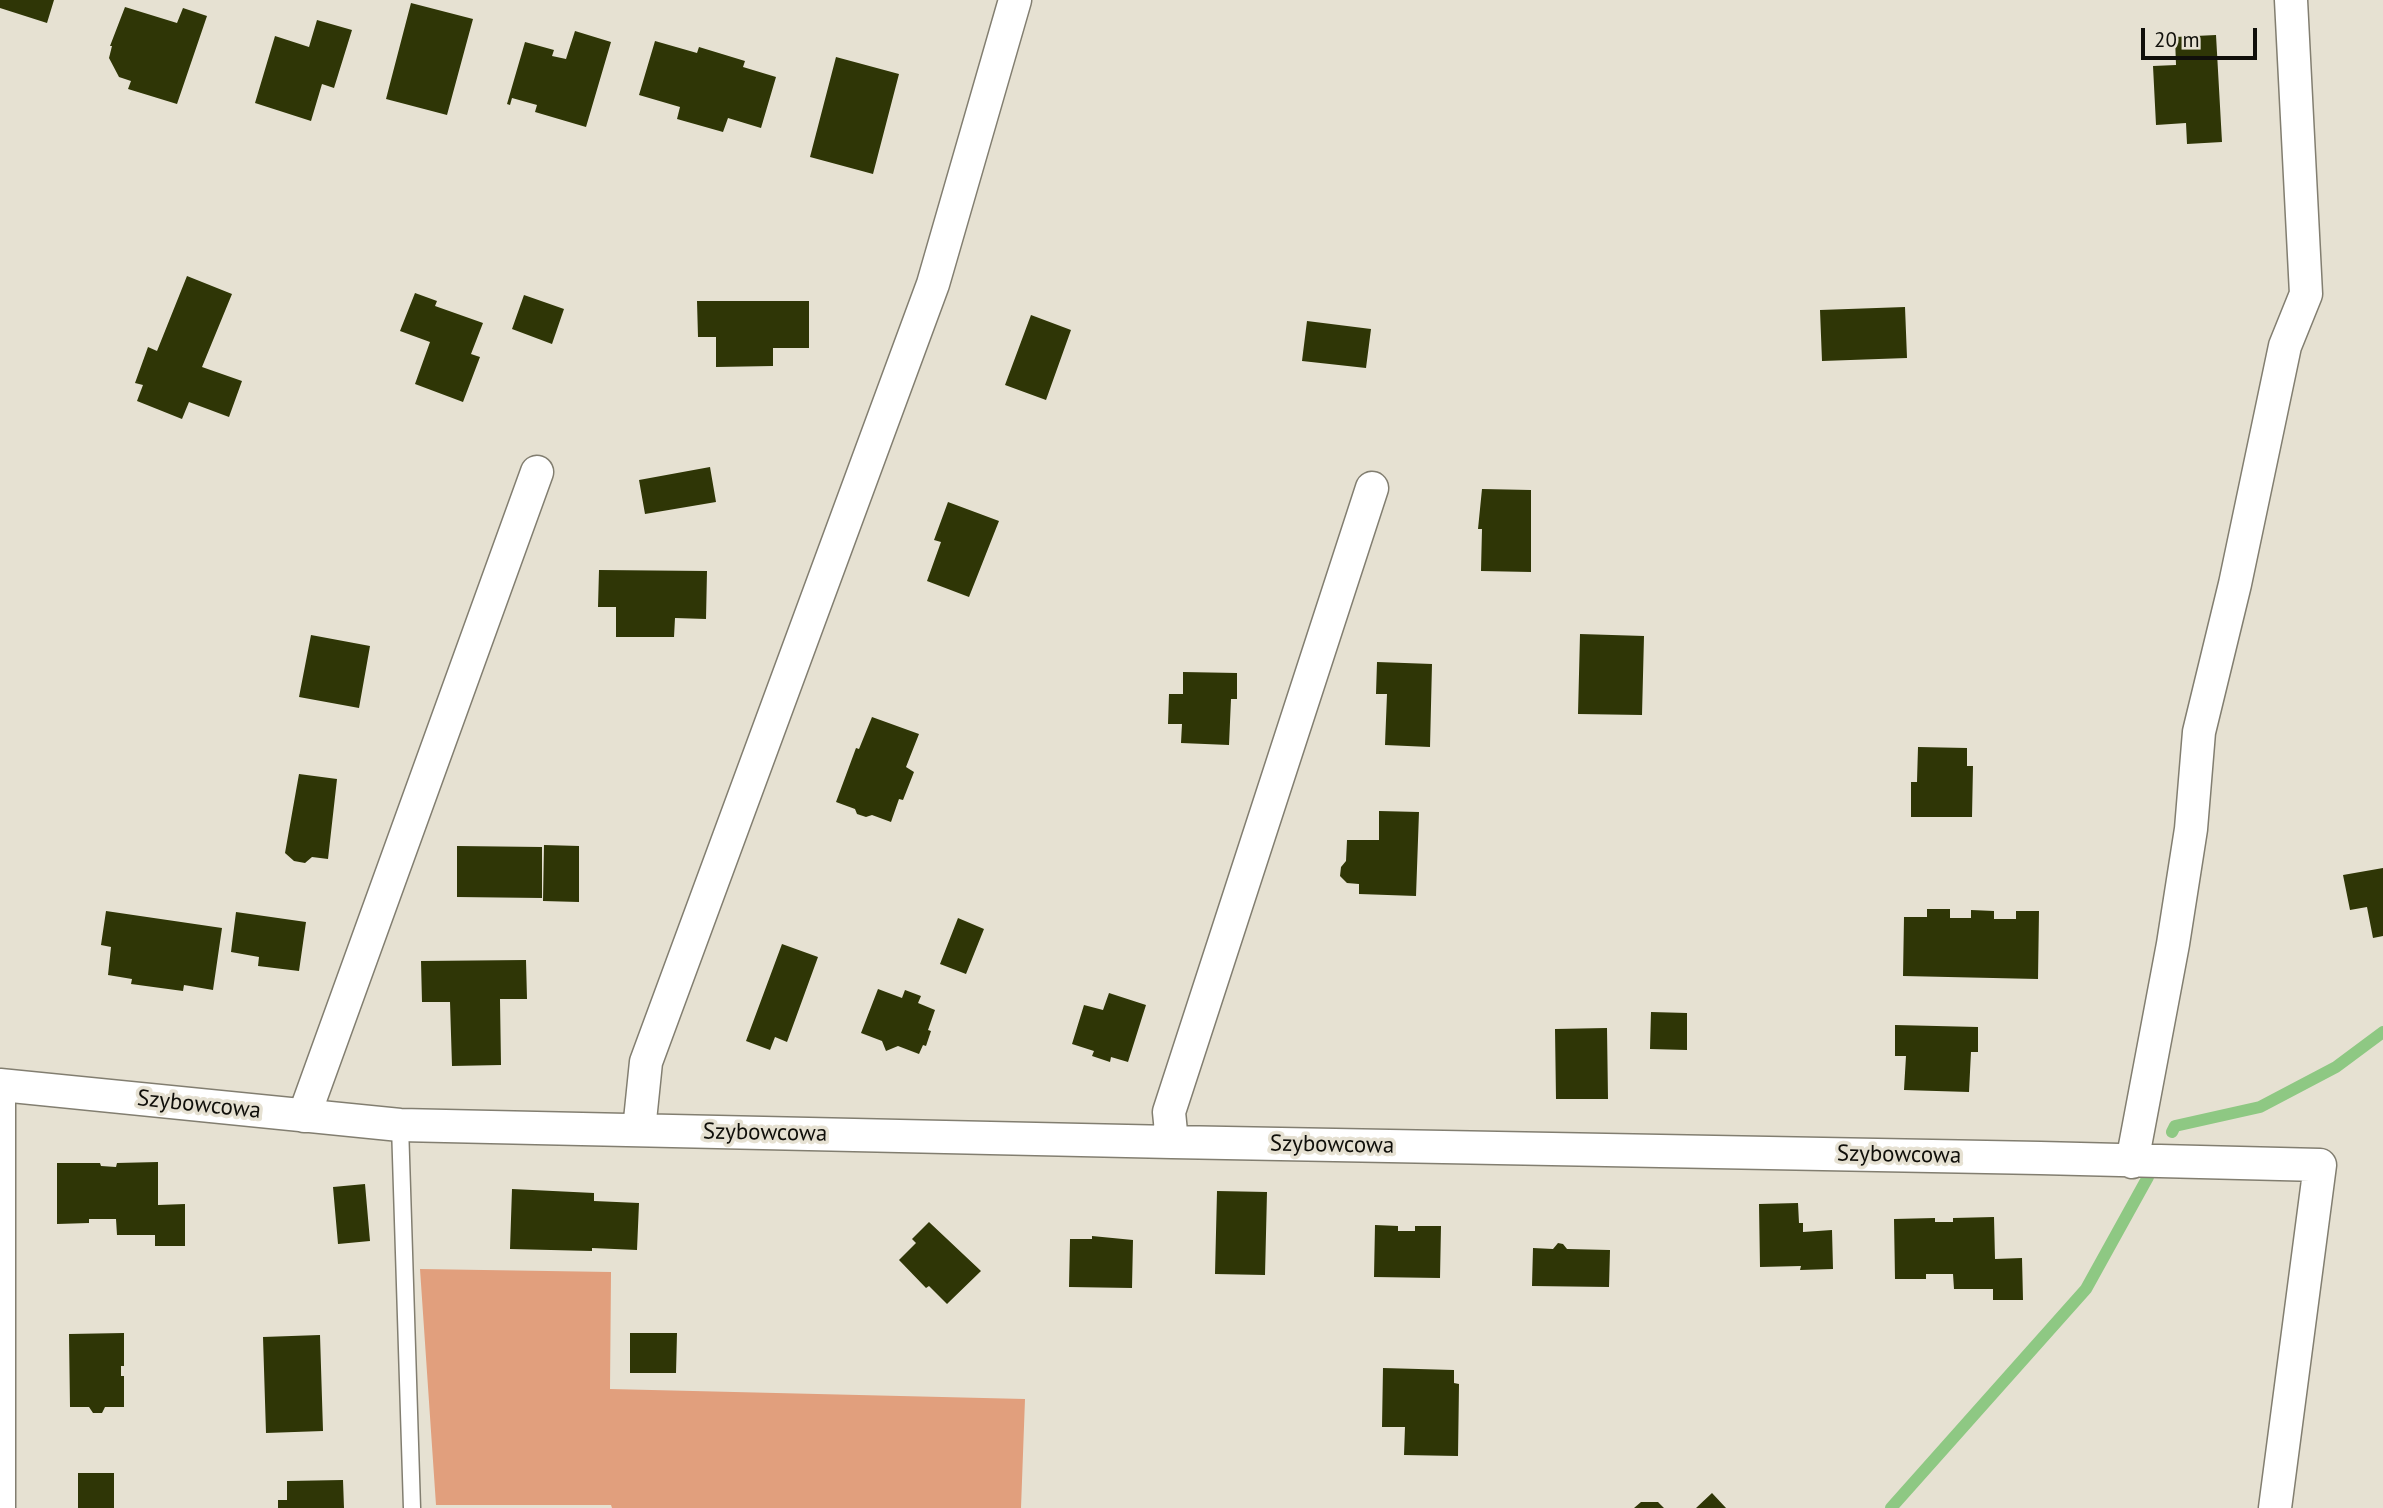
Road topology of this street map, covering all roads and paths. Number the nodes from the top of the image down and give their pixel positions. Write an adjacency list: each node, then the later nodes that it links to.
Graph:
1 (1015, 0): 8 (street)
2 (2291, 0): 10 (street)
3 (537, 472): 6 (street)
4 (1372, 488): 9 (street)
5 (4, 1085): 6 (street, Szybowcowa); 11 (lane)
6 (304, 1116): 7 (street, Szybowcowa)
7 (400, 1125): 8 (street, Szybowcowa); 12 (lane)
8 (639, 1130): 9 (street, Szybowcowa)
9 (1172, 1142): 10 (street, Szybowcowa)
10 (2132, 1162): 13 (street, Szybowcowa)
11 (7, 1508)
12 (412, 1508)
13 (2275, 1508)

